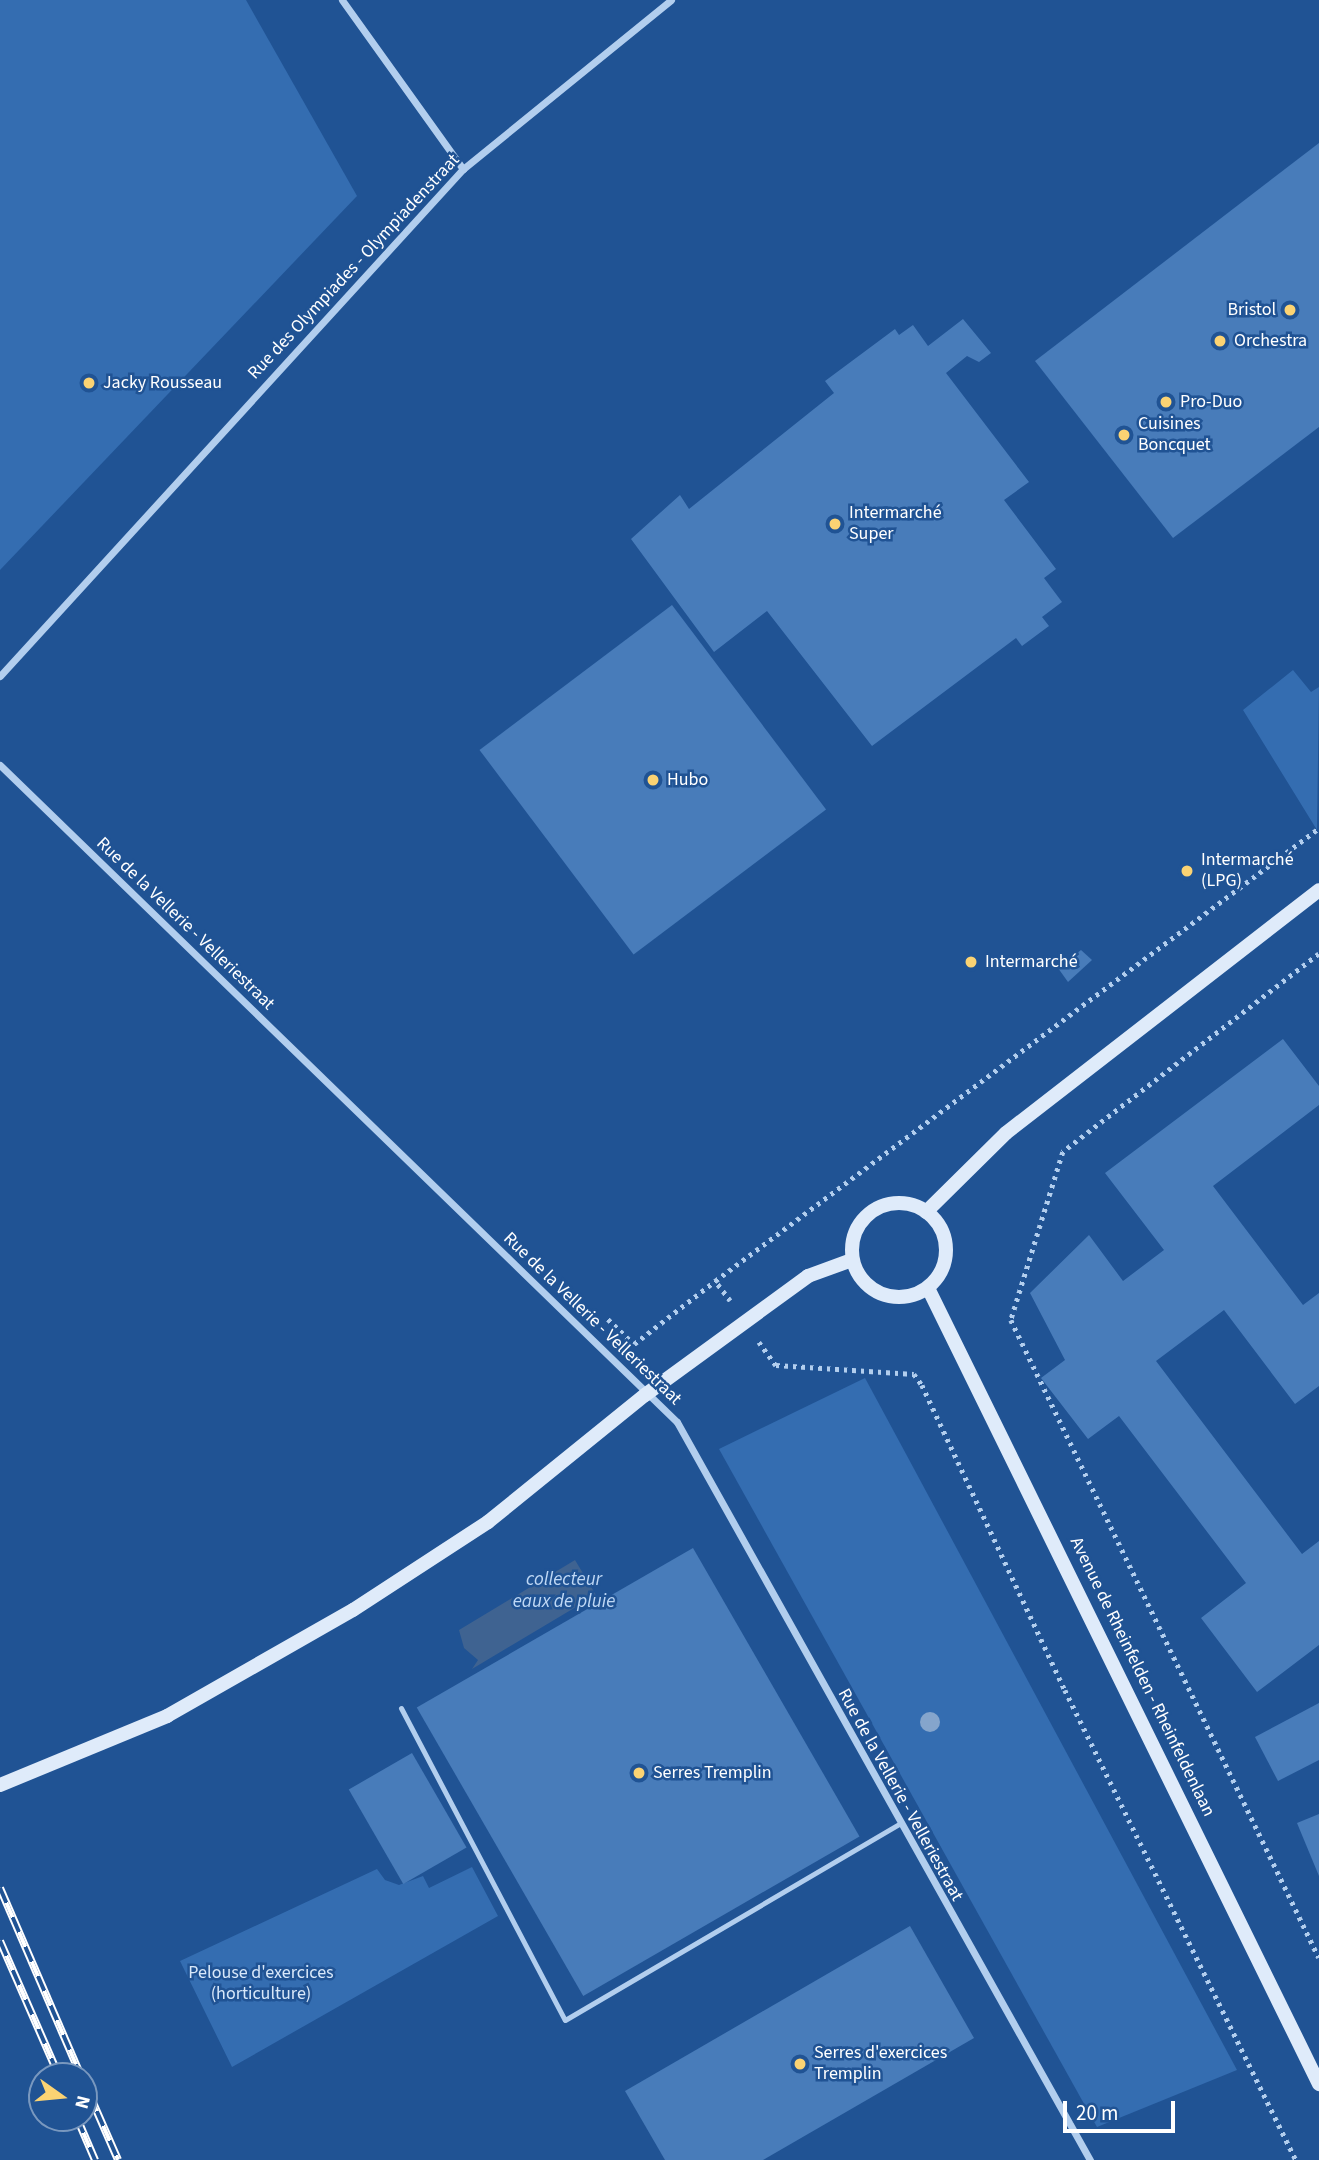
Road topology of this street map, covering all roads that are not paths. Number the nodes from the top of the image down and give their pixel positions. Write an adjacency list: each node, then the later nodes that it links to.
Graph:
1 (342, 0): 3 (street)
2 (671, 0): 3 (street, Rue des Olympiades - Olympiadenstraat)
3 (463, 169): 4 (street, Rue des Olympiades - Olympiadenstraat)
4 (0, 676)
5 (0, 765): 10 (street, Rue de la Vellerie - Velleriestraat)
6 (1319, 890): 7 (main road)
7 (926, 1212): 8 (main road); 9 (main road)
8 (852, 1260): 9 (main road); 10 (main road)
9 (928, 1288): 14 (main road, Avenue de Rheinfelden - Rheinfeldenlaan)
10 (645, 1395): 12 (main road); 13 (street, Rue de la Vellerie - Velleriestraat)
11 (401, 1708): 13 (lane)
12 (0, 1785)
13 (898, 1825): 15 (street, Rue de la Vellerie - Velleriestraat)
14 (1319, 2084)
15 (1090, 2160)

